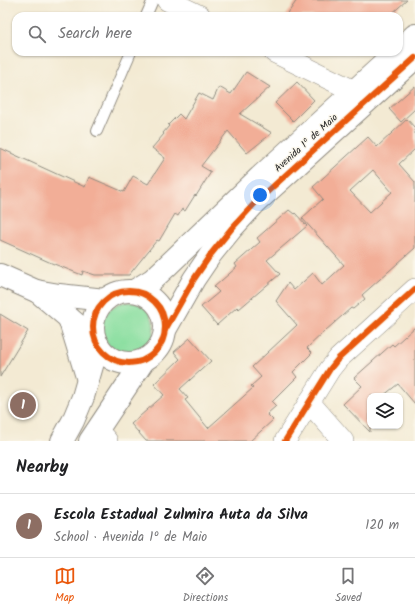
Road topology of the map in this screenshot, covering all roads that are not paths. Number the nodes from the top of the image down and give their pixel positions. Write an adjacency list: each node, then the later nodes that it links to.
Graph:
1 (153, 0): 3 (lane)
2 (167, 0): 4 (street)
3 (148, 12)
4 (192, 12)
5 (415, 35): 6 (street)
6 (403, 46)
7 (129, 56): 12 (lane)
8 (282, 56): 11 (street)
9 (392, 56): 11 (street, Avenida 1º de Maio)
10 (415, 58): 19 (street, Avenida 1º de Maio)
11 (354, 91): 15 (street, Avenida 1º de Maio)
12 (97, 131)
13 (0, 275): 14 (street)
14 (36, 291): 17 (street); 18 (street)
15 (134, 291): 17 (street); 19 (street)
16 (415, 291): 23 (street)
17 (105, 300): 20 (street)
18 (70, 318): 20 (street); 22 (street)
19 (165, 330): 21 (street)
20 (97, 343): 21 (street); 22 (street)
21 (144, 360): 24 (street)
22 (89, 381): 25 (street)
23 (309, 402): 26 (street); 27 (street)
24 (98, 437)
25 (62, 441)
26 (285, 441)
27 (343, 441)

